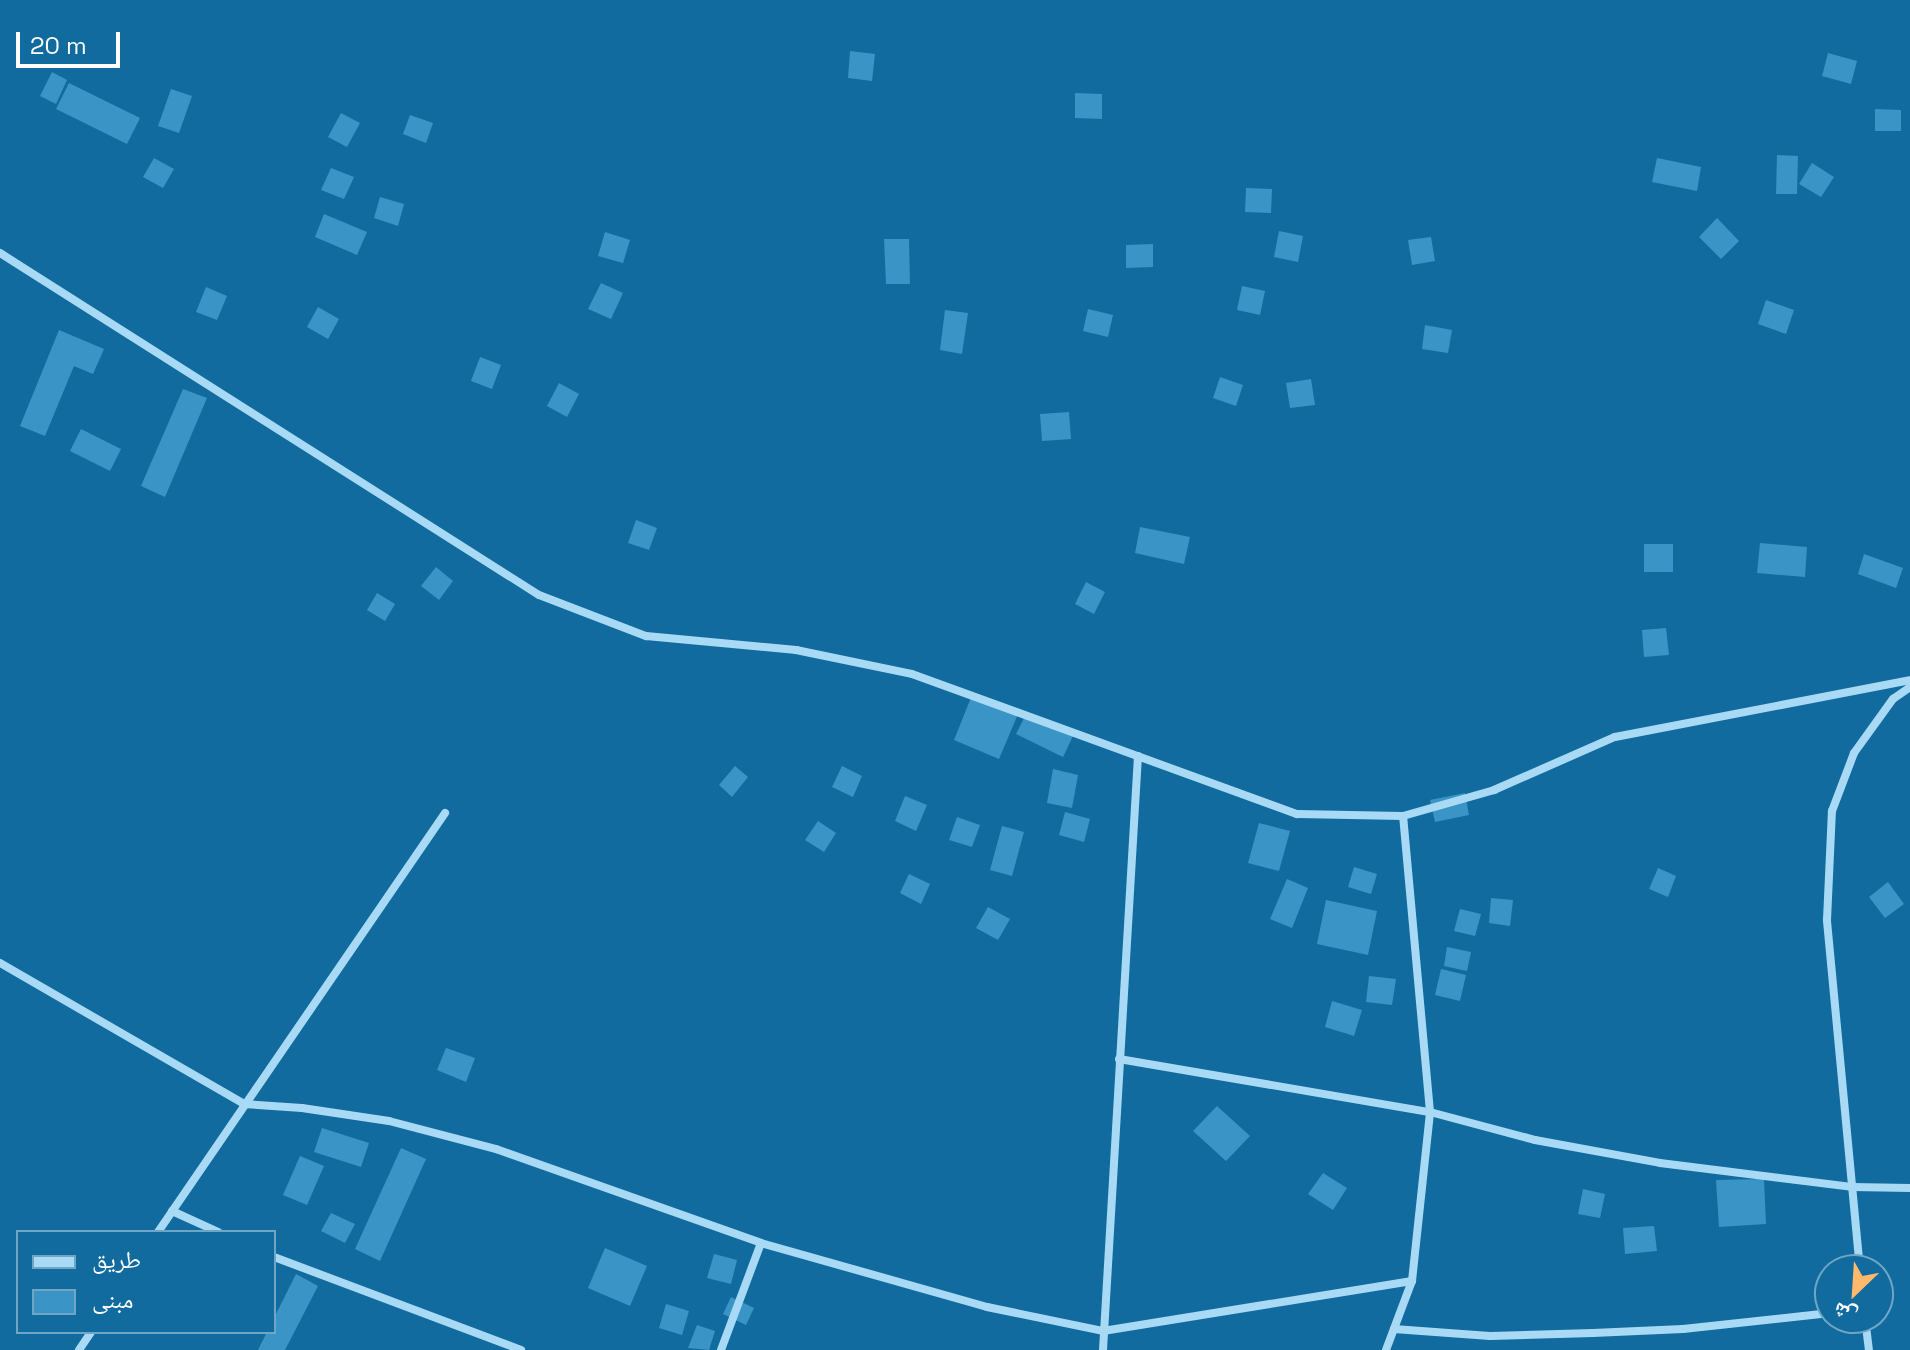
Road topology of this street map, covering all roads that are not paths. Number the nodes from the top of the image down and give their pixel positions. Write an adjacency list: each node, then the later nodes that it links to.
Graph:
1 (0, 253): 4 (street)
2 (1910, 680): 6 (street)
3 (1910, 687): 11 (street)
4 (1138, 756): 6 (street); 8 (street)
5 (445, 813): 9 (street)
6 (1403, 816): 10 (street)
7 (0, 963): 9 (street)
8 (1119, 1059): 10 (street); 22 (street)
9 (244, 1104): 13 (street); 16 (street)
10 (1430, 1112): 11 (street); 19 (street)
11 (1852, 1187): 12 (street); 17 (street)
12 (1910, 1188)
13 (172, 1211): 14 (street); 15 (street)
14 (159, 1230)
15 (214, 1230)
16 (761, 1243): 22 (street); 24 (street)
17 (1858, 1254)
18 (276, 1258): 23 (street)
19 (1412, 1281): 21 (street); 22 (street)
20 (1814, 1315): 21 (street)
21 (1394, 1329): 26 (street)
22 (1103, 1331): 25 (street)
23 (521, 1350)
24 (721, 1350)
25 (1103, 1350)
26 (1386, 1350)

